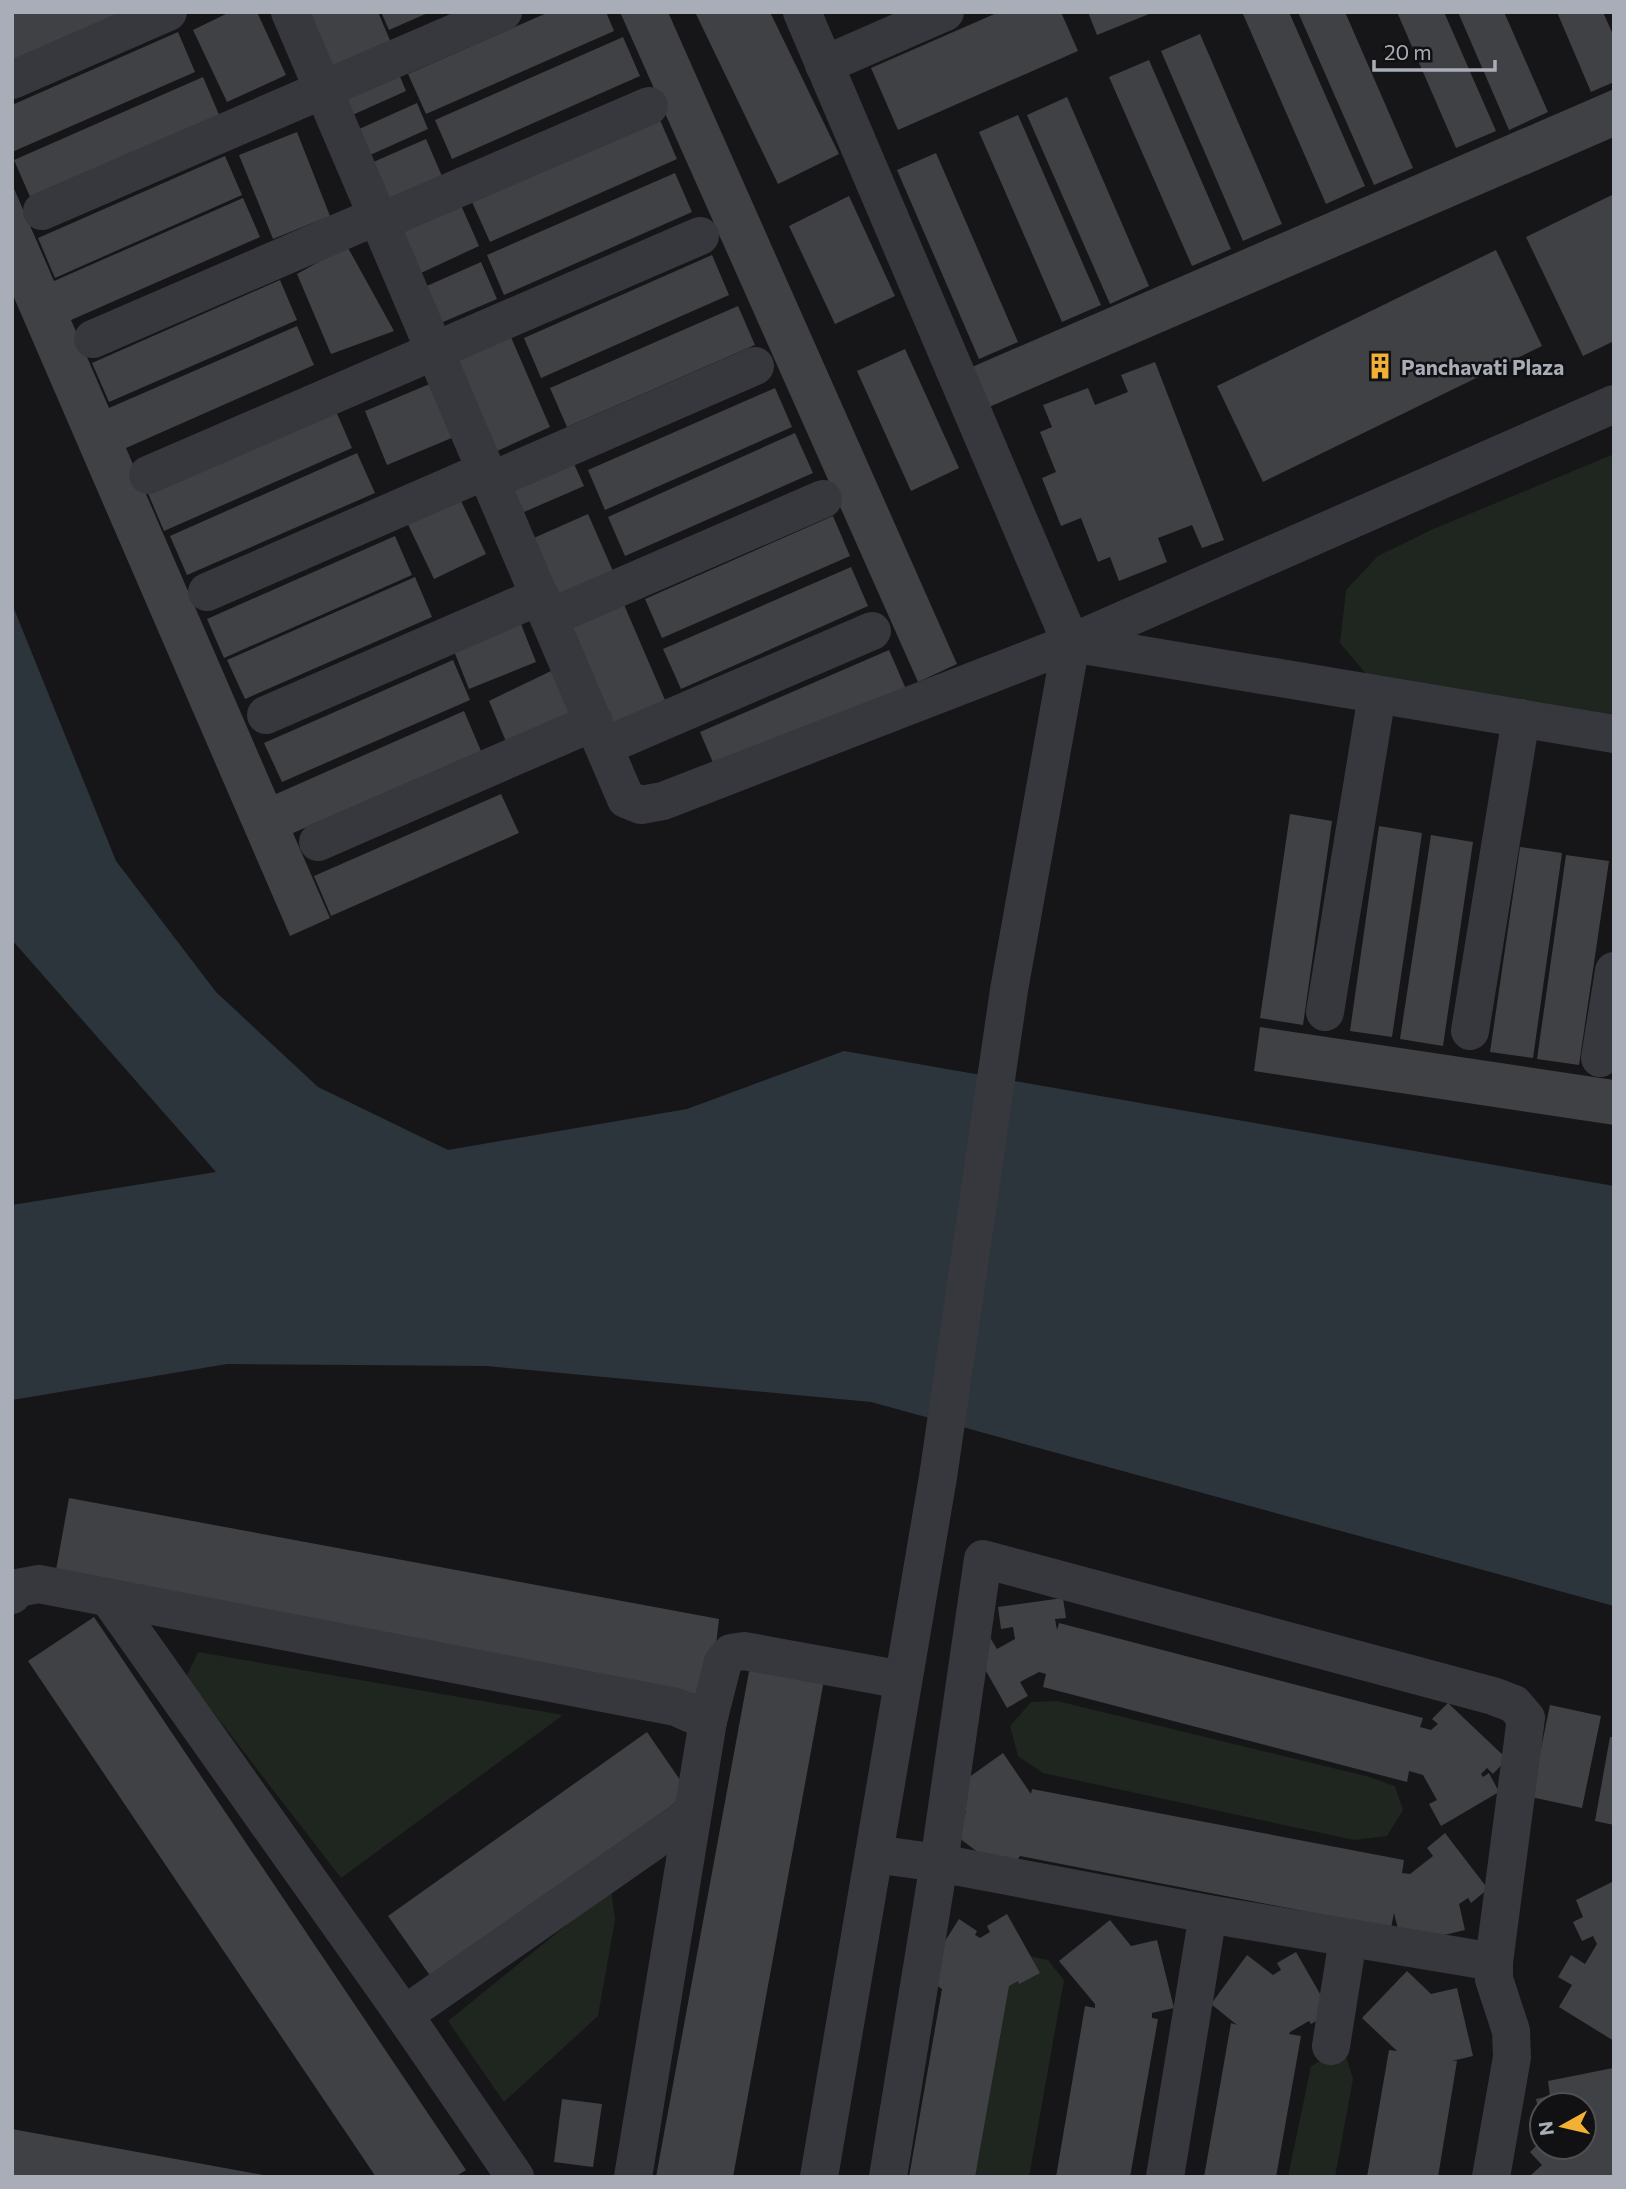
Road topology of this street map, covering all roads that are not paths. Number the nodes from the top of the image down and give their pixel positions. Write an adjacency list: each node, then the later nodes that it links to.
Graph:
1 (168, 12): 7 (street)
2 (290, 12): 8 (street)
3 (503, 12): 8 (street)
4 (802, 12): 6 (street)
5 (944, 12): 6 (street)
6 (824, 65): 23 (street)
7 (12, 80)
8 (323, 90): 10 (street); 11 (street)
9 (649, 106): 11 (street)
10 (42, 211)
11 (378, 219): 13 (street); 14 (street)
12 (700, 236): 14 (street)
13 (93, 339)
14 (435, 351): 17 (street); 18 (street)
15 (755, 366): 18 (street)
16 (1614, 404): 23 (street)
17 (148, 475)
18 (489, 476): 20 (street); 21 (street)
19 (823, 499): 21 (street)
20 (206, 592)
21 (545, 607): 25 (street); 27 (street)
22 (873, 631): 27 (street)
23 (1071, 643): 24 (street); 27 (street); 36 (street)
24 (1377, 695): 26 (street); 31 (street)
25 (266, 715)
26 (1521, 718): 28 (street); 32 (street)
27 (600, 734): 29 (street)
28 (1614, 734)
29 (318, 842)
30 (1614, 971): 33 (street)
31 (1325, 1012)
32 (1470, 1031)
33 (1600, 1058)
34 (12, 1595): 35 (street)
35 (108, 1597): 37 (street); 44 (street)
36 (903, 1680): 37 (street); 39 (street)
37 (708, 1721): 38 (street)
38 (691, 1815): 44 (street); 47 (street)
39 (873, 1854): 40 (street); 48 (street)
40 (939, 1863): 41 (street); 43 (street); 49 (street)
41 (1208, 1914): 42 (street); 50 (street)
42 (1349, 1938): 43 (street); 45 (street)
43 (1494, 1962): 51 (street)
44 (404, 2015): 46 (street)
45 (1331, 2046)
46 (515, 2177)
47 (633, 2177)
48 (819, 2177)
49 (888, 2177)
50 (1165, 2177)
51 (1491, 2177)

